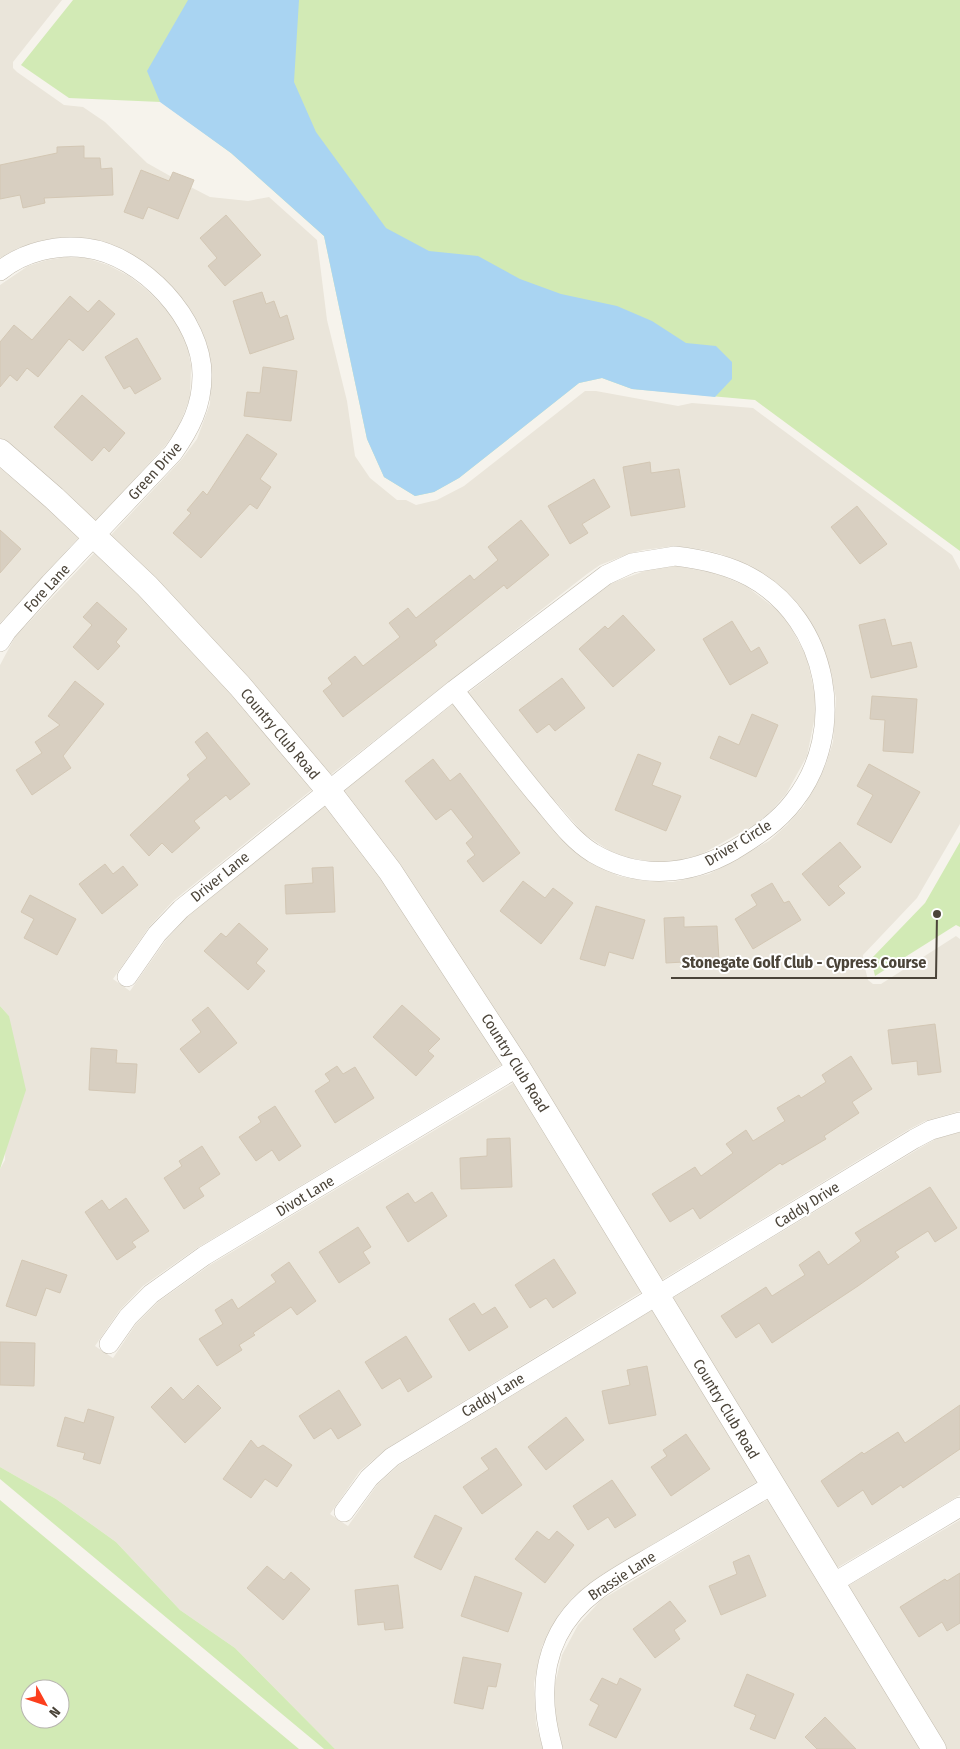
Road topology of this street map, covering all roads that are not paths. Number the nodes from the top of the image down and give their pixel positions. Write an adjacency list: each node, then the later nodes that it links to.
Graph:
1 (0, 272): 3 (street, Green Drive)
2 (0, 451): 3 (street, Country Club Road)
3 (96, 536): 4 (street, Fore Lane); 6 (street, Country Club Road)
4 (0, 642)
5 (454, 690): 5 (street, Driver Circle); 6 (street, Driver Circle)
6 (328, 790): 7 (street, Driver Lane); 8 (street, Country Club Road)
7 (127, 977)
8 (518, 1067): 10 (street, Country Club Road); 11 (street, Divot Lane)
9 (960, 1122): 10 (street, Caddy Drive)
10 (657, 1295): 12 (street, Country Club Road); 14 (street, Caddy Lane)
11 (109, 1344)
12 (772, 1485): 15 (street, Country Club Road); 16 (street, Brassie Lane)
13 (960, 1507): 15 (street)
14 (344, 1512)
15 (833, 1583): 17 (street, Country Club Road)
16 (553, 1749)
17 (934, 1749)

